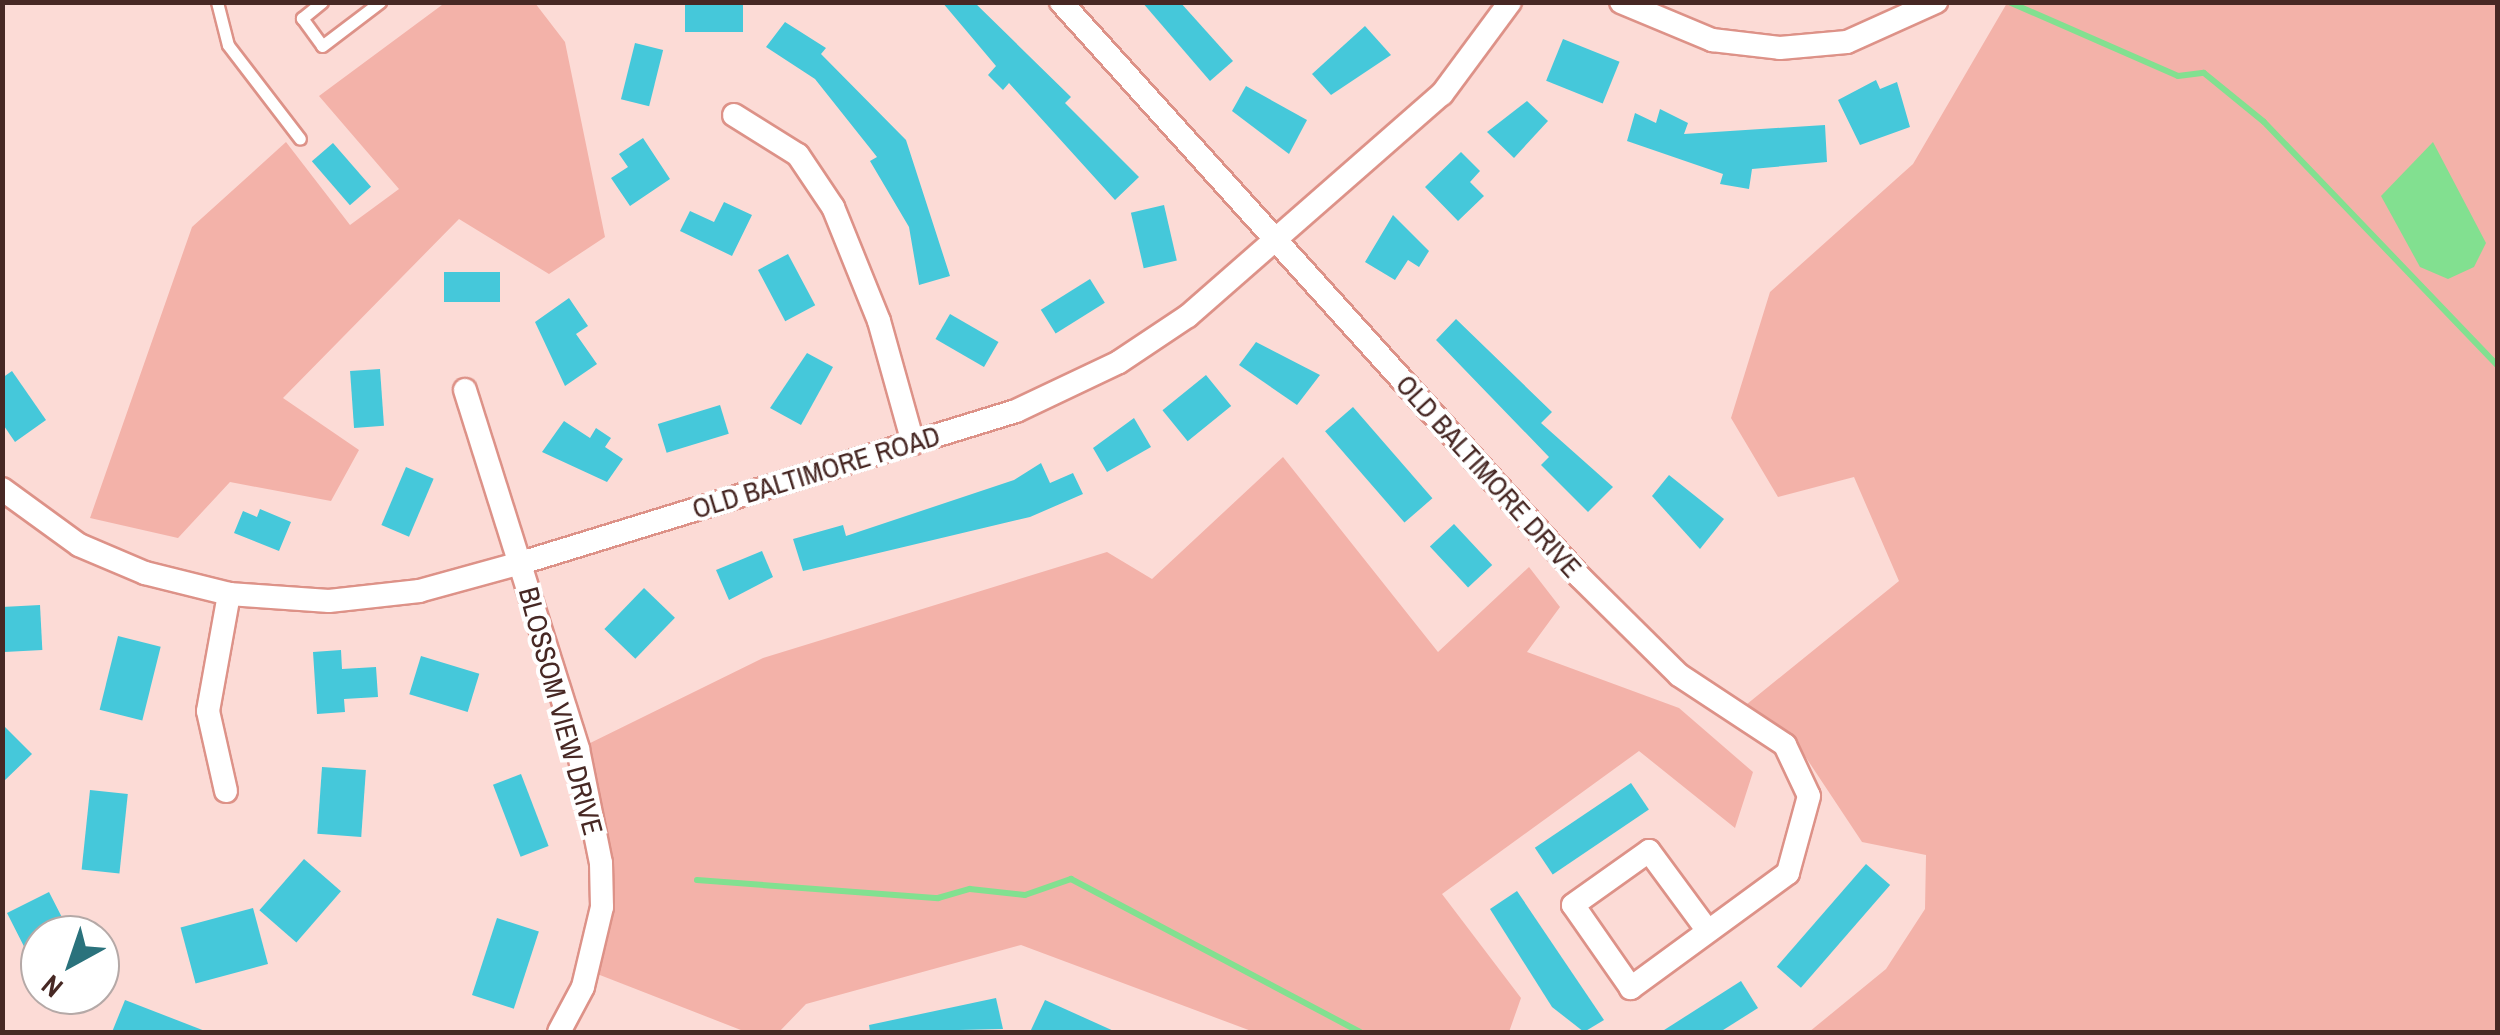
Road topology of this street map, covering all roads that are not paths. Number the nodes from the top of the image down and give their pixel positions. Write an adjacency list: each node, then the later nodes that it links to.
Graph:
1 (217, 2): 9 (lane)
2 (322, 2): 3 (lane)
3 (380, 2)
4 (1061, 2): 10 (street, OLD BALTIMORE DRIVE)
5 (1510, 2): 10 (street, OLD BALTIMORE ROAD)
6 (1621, 2): 7 (street)
7 (1936, 2)
8 (734, 115): 12 (street)
9 (300, 139)
10 (1275, 241): 12 (street, OLD BALTIMORE ROAD); 17 (street, OLD BALTIMORE DRIVE)
11 (465, 390): 14 (street, BLOSSOM VIEW DRIVE)
12 (912, 443): 14 (street, OLD BALTIMORE ROAD)
13 (2, 489): 15 (street, OLD BALTIMORE ROAD)
14 (521, 563): 15 (street, OLD BALTIMORE ROAD); 18 (street, BLOSSOM VIEW DRIVE)
15 (228, 594): 16 (street)
16 (226, 791)
17 (1708, 931): 17 (street, OLD BALTIMORE DRIVE)
18 (559, 1032)

